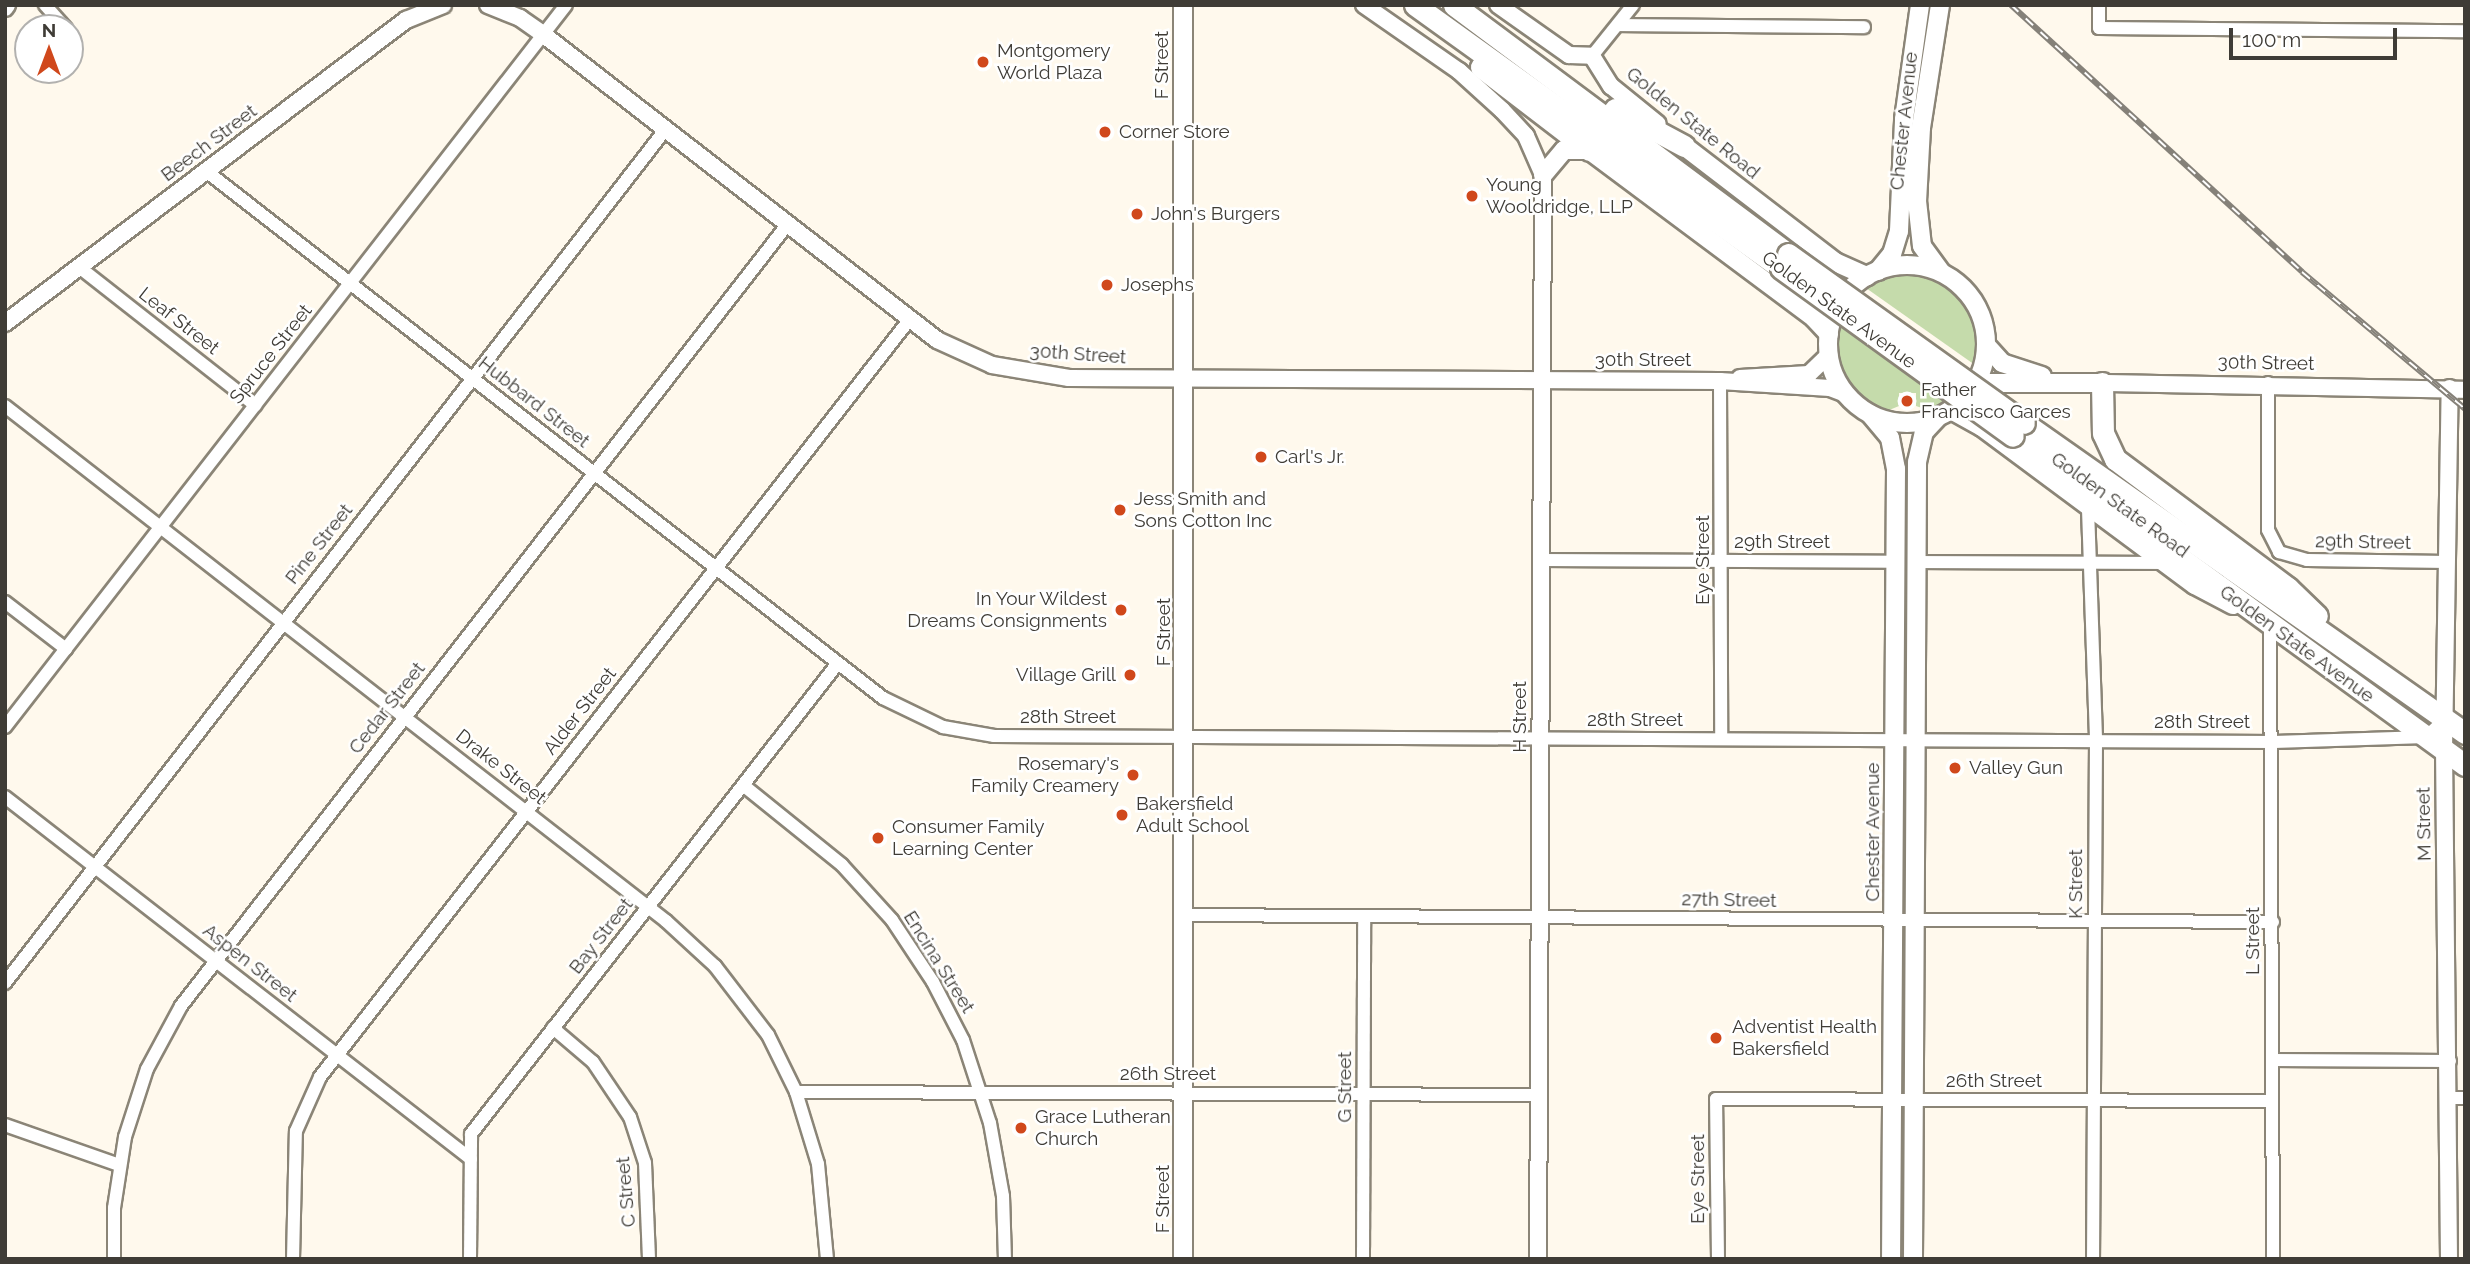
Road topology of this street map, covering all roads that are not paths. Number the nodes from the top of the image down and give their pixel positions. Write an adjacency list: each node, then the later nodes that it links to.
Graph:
1 (443, 5): 22 (street, Beech Street)
2 (488, 5): 16 (street)
3 (566, 5): 16 (street, Spruce Street)
4 (1183, 5): 36 (main road, F Street)
5 (1364, 5): 23 (street)
6 (1413, 5): 21 (highway); 25 (highway, Golden State Avenue)
7 (1454, 5): 17 (highway, Golden State Avenue)
8 (1498, 5): 18 (street)
9 (1633, 5): 13 (street)
10 (1920, 5): 27 (main road, Chester Avenue)
11 (1940, 5): 28 (main road, Chester Avenue)
12 (2099, 5): 15 (street)
13 (1619, 25): 14 (street); 18 (street)
14 (1864, 27)
15 (2465, 31)
16 (544, 35): 19 (street, 30th Street); 29 (street, Spruce Street)
17 (1508, 45): 20 (highway); 25 (highway, Golden State Avenue)
18 (1592, 56): 20 (street, Golden State Road)
19 (665, 130): 24 (street, 30th Street); 35 (street, Pine Street)
20 (1684, 146): 27 (main road, Golden State Road)
21 (1589, 150): 23 (main road); 32 (main road)
22 (206, 171): 26 (street, Beech Street); 29 (street, Hubbard Street)
23 (1543, 175): 37 (street, H Street)
24 (787, 225): 30 (street, 30th Street); 50 (street, Cedar Street)
25 (1785, 261): 49 (highway, Golden State Avenue, bridge)
26 (79, 267): 31 (street, Beech Street); 45 (street, Leaf Street)
27 (1872, 274): 28 (main road); 32 (main road)
28 (1944, 275): 33 (main road)
29 (350, 283): 35 (street, Hubbard Street); 45 (street, Spruce Street)
30 (909, 320): 36 (street, 30th Street); 60 (street, Alder Street)
31 (5, 323)
32 (1829, 334): 34 (main road)
33 (1986, 345): 39 (main road, 30th Street); 40 (main road)
34 (1829, 355): 38 (street, 30th Street); 44 (main road)
35 (472, 378): 50 (street, Hubbard Street); 62 (street, Pine Street)
36 (1184, 379): 37 (street, 30th Street); 71 (main road, F Street)
37 (1542, 381): 38 (street, 30th Street); 53 (street, H Street)
38 (1720, 381): 44 (street, 30th Street); 54 (street, Eye Street)
39 (2066, 382): 40 (main road, 30th Street); 41 (main road, 30th Street)
40 (1976, 383): 47 (main road)
41 (2102, 383): 42 (street, 30th Street); 65 (highway)
42 (2269, 383): 43 (street, 30th Street); 58 (street, 29th Street)
43 (2457, 389): 58 (street, M Street)
44 (1846, 394): 48 (main road)
45 (256, 405): 52 (street, Spruce Street)
46 (5, 406): 52 (street, Drake Street)
47 (1945, 413): 48 (main road); 51 (main road, Golden State Road); 56 (main road)
48 (1870, 414): 55 (main road, Chester Avenue)
49 (2018, 429): 63 (highway, Golden State Avenue); 65 (highway, Golden State Avenue)
50 (594, 473): 60 (street, Hubbard Street); 67 (street, Cedar Street)
51 (2088, 509): 57 (street, K Street); 59 (main road, Golden State Road)
52 (161, 527): 62 (street, Drake Street); 64 (street, Spruce Street)
53 (1541, 560): 54 (street, 29th Street); 73 (street, H Street)
54 (1722, 561): 55 (street, 29th Street); 74 (street, Eye Street)
55 (1896, 562): 75 (main road, Chester Avenue)
56 (1917, 562): 57 (street); 76 (main road)
57 (2091, 562): 59 (street); 77 (street, K Street)
58 (2448, 562): 68 (street, M Street)
59 (2165, 563): 63 (main road, Golden State Road)
60 (716, 568): 66 (street, Hubbard Street); 83 (street, Alder Street)
61 (5, 602): 64 (street)
62 (282, 622): 67 (street, Drake Street); 84 (street, Pine Street)
63 (2270, 624): 72 (highway, Golden State Avenue); 78 (street, L Street)
64 (66, 649): 69 (street, Spruce Street)
65 (2361, 659): 68 (highway, Golden State Avenue)
66 (838, 663): 71 (street, 28th Street); 81 (street, Bay Street)
67 (404, 717): 83 (street, Drake Street); 93 (street, Cedar Street)
68 (2445, 719): 70 (highway, Golden State Avenue); 72 (street); 79 (street, M Street)
69 (5, 727)
70 (2465, 733)
71 (1186, 737): 73 (street, 28th Street); 86 (main road, F Street)
72 (2427, 737): 78 (street, 28th Street); 79 (highway, Golden State Avenue)
73 (1540, 738): 74 (street, 28th Street); 88 (street, H Street)
74 (1721, 739): 75 (street, 28th Street)
75 (1894, 740): 76 (street, 28th Street); 89 (main road, Chester Avenue)
76 (1916, 740): 77 (street, 28th Street); 90 (main road)
77 (2096, 741): 78 (street, 28th Street); 91 (street, K Street)
78 (2274, 742): 92 (street, L Street)
79 (2444, 750): 80 (highway, Golden State Avenue); 98 (street, M Street)
80 (2465, 765)
81 (743, 785): 85 (street, Bay Street); 100 (street, Encina Street)
82 (5, 797): 84 (street, Aspen Street)
83 (526, 811): 85 (street, Drake Street); 96 (street, Alder Street)
84 (93, 865): 93 (street, Aspen Street); 94 (street, Pine Street)
85 (648, 906): 95 (street, Bay Street); 99 (street, Drake Street)
86 (1185, 915): 87 (street, 27th Street); 101 (main road, F Street)
87 (1364, 916): 88 (street, 27th Street); 102 (street, G Street)
88 (1540, 916): 89 (street, 27th Street); 103 (street, H Street)
89 (1893, 921): 90 (street, 27th Street); 107 (main road, Chester Avenue)
90 (1915, 921): 91 (street, 27th Street); 106 (main road)
91 (2095, 921): 92 (street, 27th Street); 108 (street, K Street)
92 (2273, 922): 97 (street, L Street)
93 (215, 960): 96 (street, Aspen Street); 112 (street, Cedar Street)
94 (5, 983)
95 (553, 1028): 111 (street, Bay Street); 116 (street, C Street)
96 (337, 1055): 111 (street, Aspen Street); 114 (street, Alder Street)
97 (2272, 1060): 98 (street); 109 (street, L Street)
98 (2450, 1061): 104 (street, M Street)
99 (796, 1092): 100 (street, 26th Street); 117 (street, Drake Street)
100 (982, 1093): 101 (street, 26th Street); 118 (street, Encina Street)
101 (1184, 1093): 102 (street, 26th Street); 119 (main road, F Street)
102 (1364, 1094): 103 (street, 26th Street); 120 (street, G Street)
103 (1539, 1095): 121 (street, H Street)
104 (2461, 1098): 127 (street, M Street)
105 (1716, 1099): 107 (street, 26th Street); 122 (street, Eye Street)
106 (1914, 1099): 107 (street, 26th Street); 108 (street, 26th Street); 124 (main road)
107 (1892, 1100): 123 (main road, Chester Avenue)
108 (2094, 1100): 109 (street, 26th Street); 125 (street, K Street)
109 (2272, 1101): 126 (street, L Street)
110 (5, 1125): 112 (street)
111 (471, 1160): 115 (street, Bay Street)
112 (119, 1165): 113 (street, Cedar Street)
113 (114, 1259)
114 (293, 1259)
115 (470, 1259)
116 (649, 1259)
117 (827, 1259)
118 (1005, 1259)
119 (1183, 1259)
120 (1363, 1259)
121 (1538, 1259)
122 (1717, 1259)
123 (1891, 1259)
124 (1913, 1259)
125 (2093, 1259)
126 (2273, 1259)
127 (2449, 1259)

